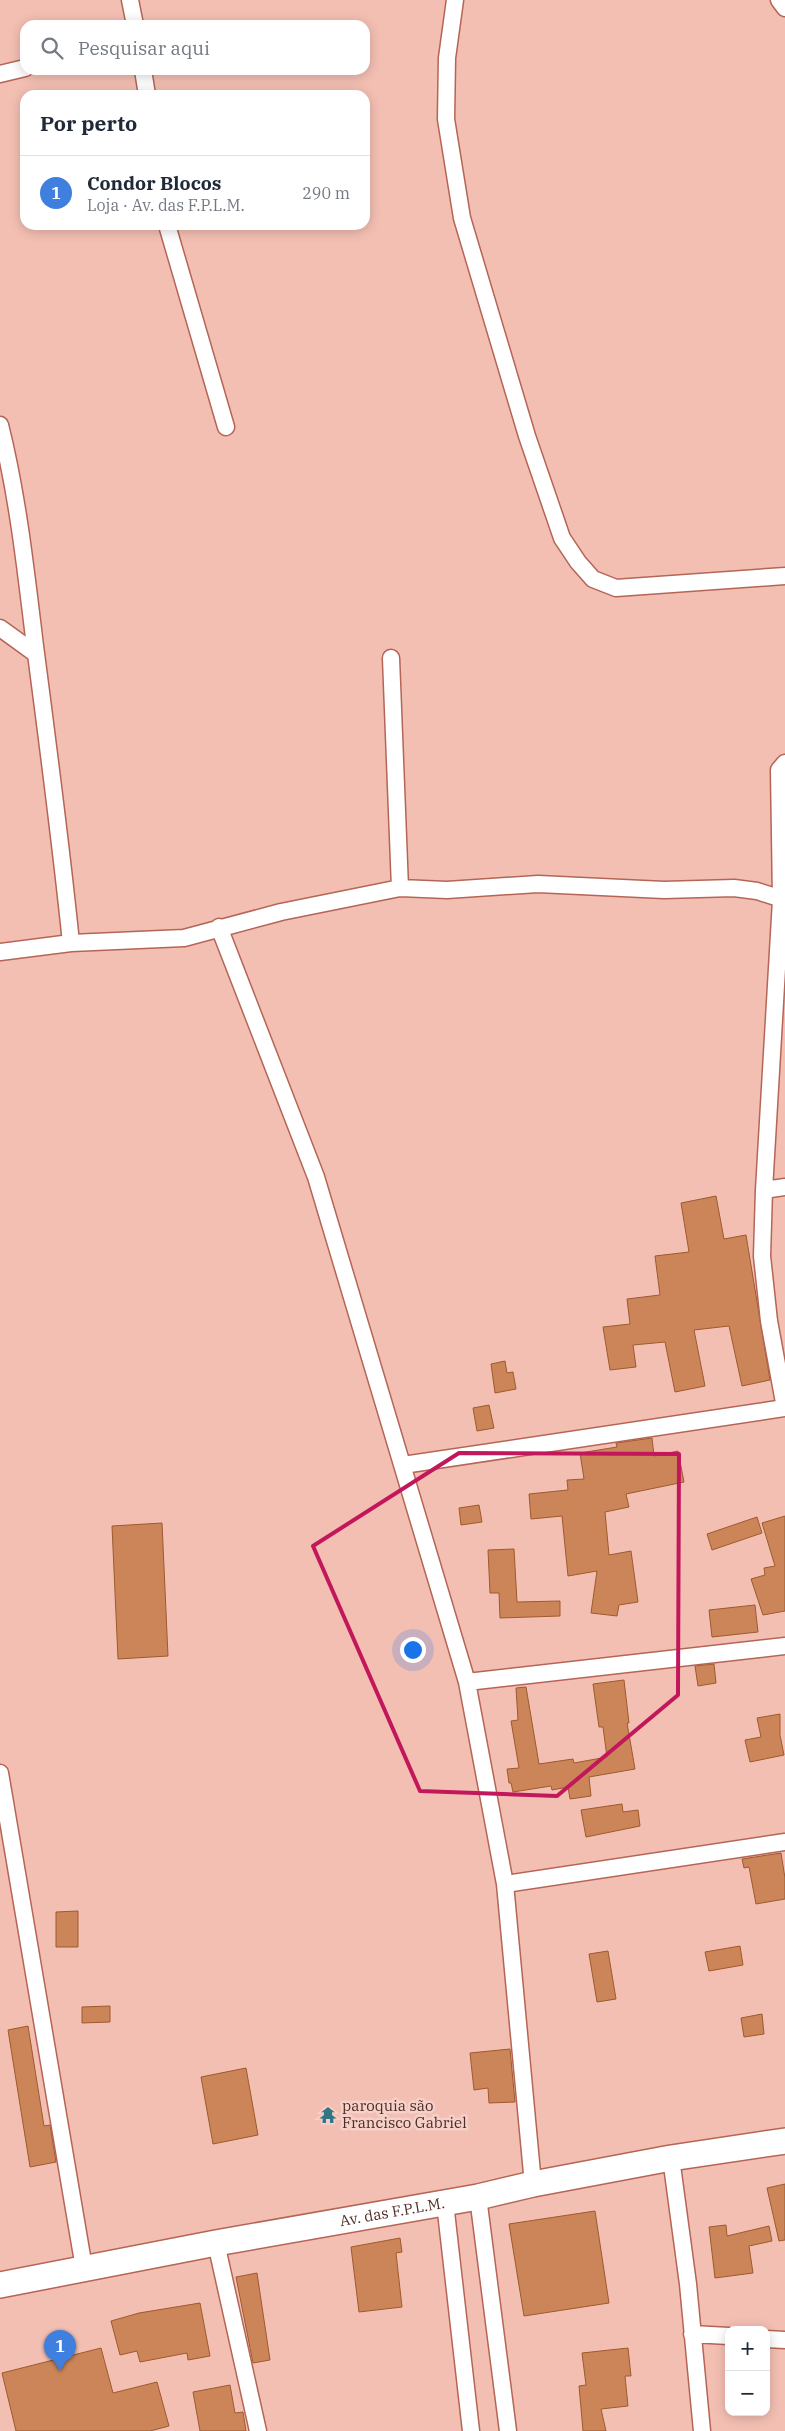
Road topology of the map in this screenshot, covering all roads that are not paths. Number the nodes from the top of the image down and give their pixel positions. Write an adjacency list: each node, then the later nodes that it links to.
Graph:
1 (130, 0): 5 (street)
2 (455, 0): 13 (street)
3 (779, 0): 4 (street)
4 (785, 8)
5 (134, 20)
6 (20, 69): 7 (street)
7 (0, 74)
8 (144, 75): 9 (street)
9 (146, 90)
10 (169, 230): 12 (street)
11 (0, 425): 15 (street)
12 (226, 427)
13 (785, 576)
14 (0, 628): 15 (street)
15 (36, 654): 21 (street)
16 (391, 658): 18 (street)
17 (785, 762): 19 (street)
18 (400, 888): 19 (street); 20 (street)
19 (783, 900): 24 (street)
20 (219, 928): 21 (street); 26 (street)
21 (71, 943): 22 (street)
22 (0, 952)
23 (785, 1187): 24 (street)
24 (764, 1190): 25 (street)
25 (785, 1408): 26 (street)
26 (403, 1465): 28 (street)
27 (785, 1646): 28 (street)
28 (467, 1682): 32 (street)
29 (0, 1773): 30 (street)
30 (1, 1794): 39 (street)
31 (785, 1842): 32 (street)
32 (505, 1884): 35 (street)
33 (785, 2141): 34 (main road, Av. das F.P.L.M.)
34 (671, 2158): 35 (main road, Av. das F.P.L.M.); 41 (street)
35 (533, 2184): 36 (main road, Av. das F.P.L.M.)
36 (478, 2197): 37 (main road, Av. das F.P.L.M.); 47 (street)
37 (445, 2203): 38 (main road, Av. das F.P.L.M.); 46 (street)
38 (216, 2243): 39 (main road, Av. das F.P.L.M.); 45 (street)
39 (84, 2268): 40 (main road, Av. das F.P.L.M.)
40 (0, 2285)
41 (692, 2334): 42 (street); 48 (street)
42 (725, 2336)
43 (770, 2339): 44 (street)
44 (785, 2340)
45 (258, 2431)
46 (470, 2431)
47 (508, 2431)
48 (702, 2431)

